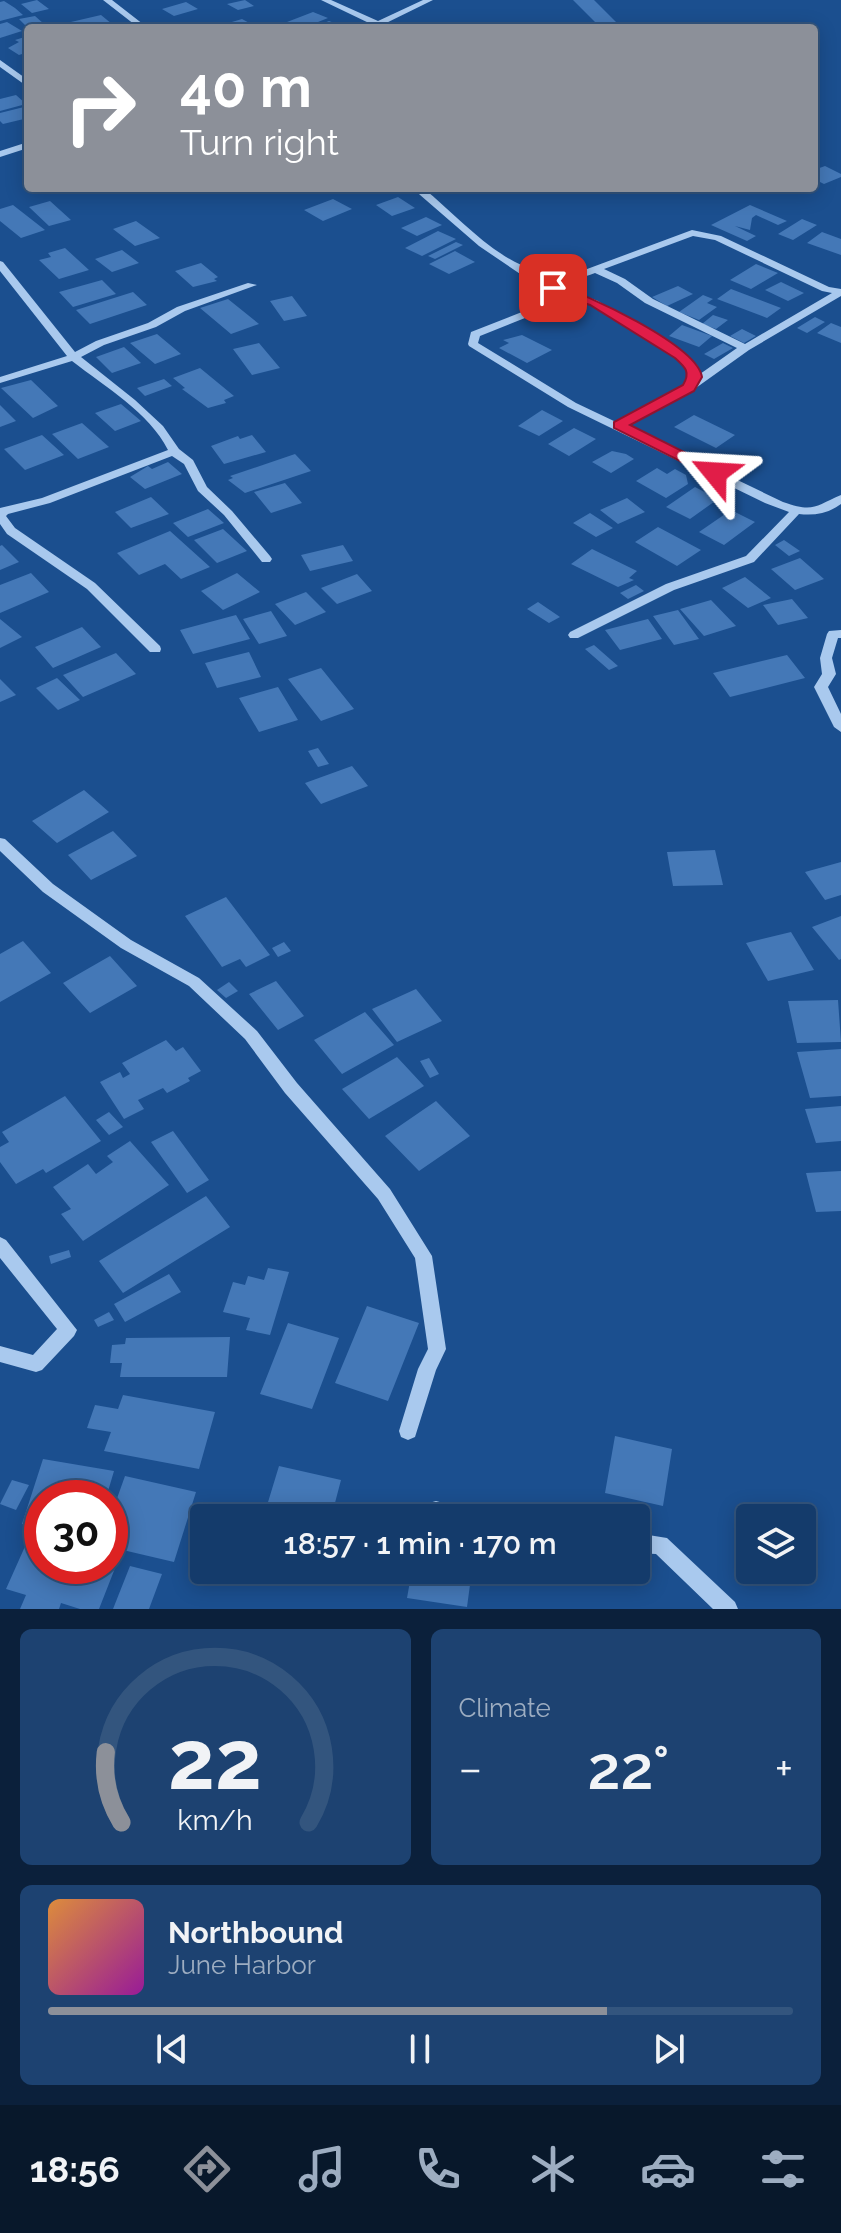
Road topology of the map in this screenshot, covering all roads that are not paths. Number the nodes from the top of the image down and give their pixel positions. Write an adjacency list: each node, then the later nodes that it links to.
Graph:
1 (107, 0): 4 (street)
2 (325, 0): 5 (street)
3 (429, 0): 6 (street)
4 (139, 24)
5 (369, 24)
6 (377, 24)
7 (0, 63): 8 (street)
8 (24, 81)
9 (24, 146): 10 (street)
10 (0, 154)
11 (422, 192): 14 (street)
12 (0, 264): 18 (street)
13 (597, 270): 14 (street); 17 (street); 17 (street)
14 (523, 272): 15 (street)
15 (536, 280): 20 (street); 21 (street)
16 (252, 285): 18 (street)
17 (745, 348): 20 (street)
18 (74, 357): 19 (street); 22 (street)
19 (0, 380)
20 (690, 386): 21 (street)
21 (619, 425): 24 (street)
22 (189, 462): 25 (street); 26 (street)
23 (841, 498): 24 (street)
24 (795, 512): 28 (street)
25 (0, 516): 29 (street)
26 (266, 559)
27 (841, 634): 30 (street)
28 (574, 635)
29 (155, 649)
30 (841, 727)
31 (0, 843): 34 (street)
32 (0, 1245): 33 (street)
33 (0, 1354)
34 (408, 1431)
35 (650, 1544): 36 (street)
36 (728, 1609)

